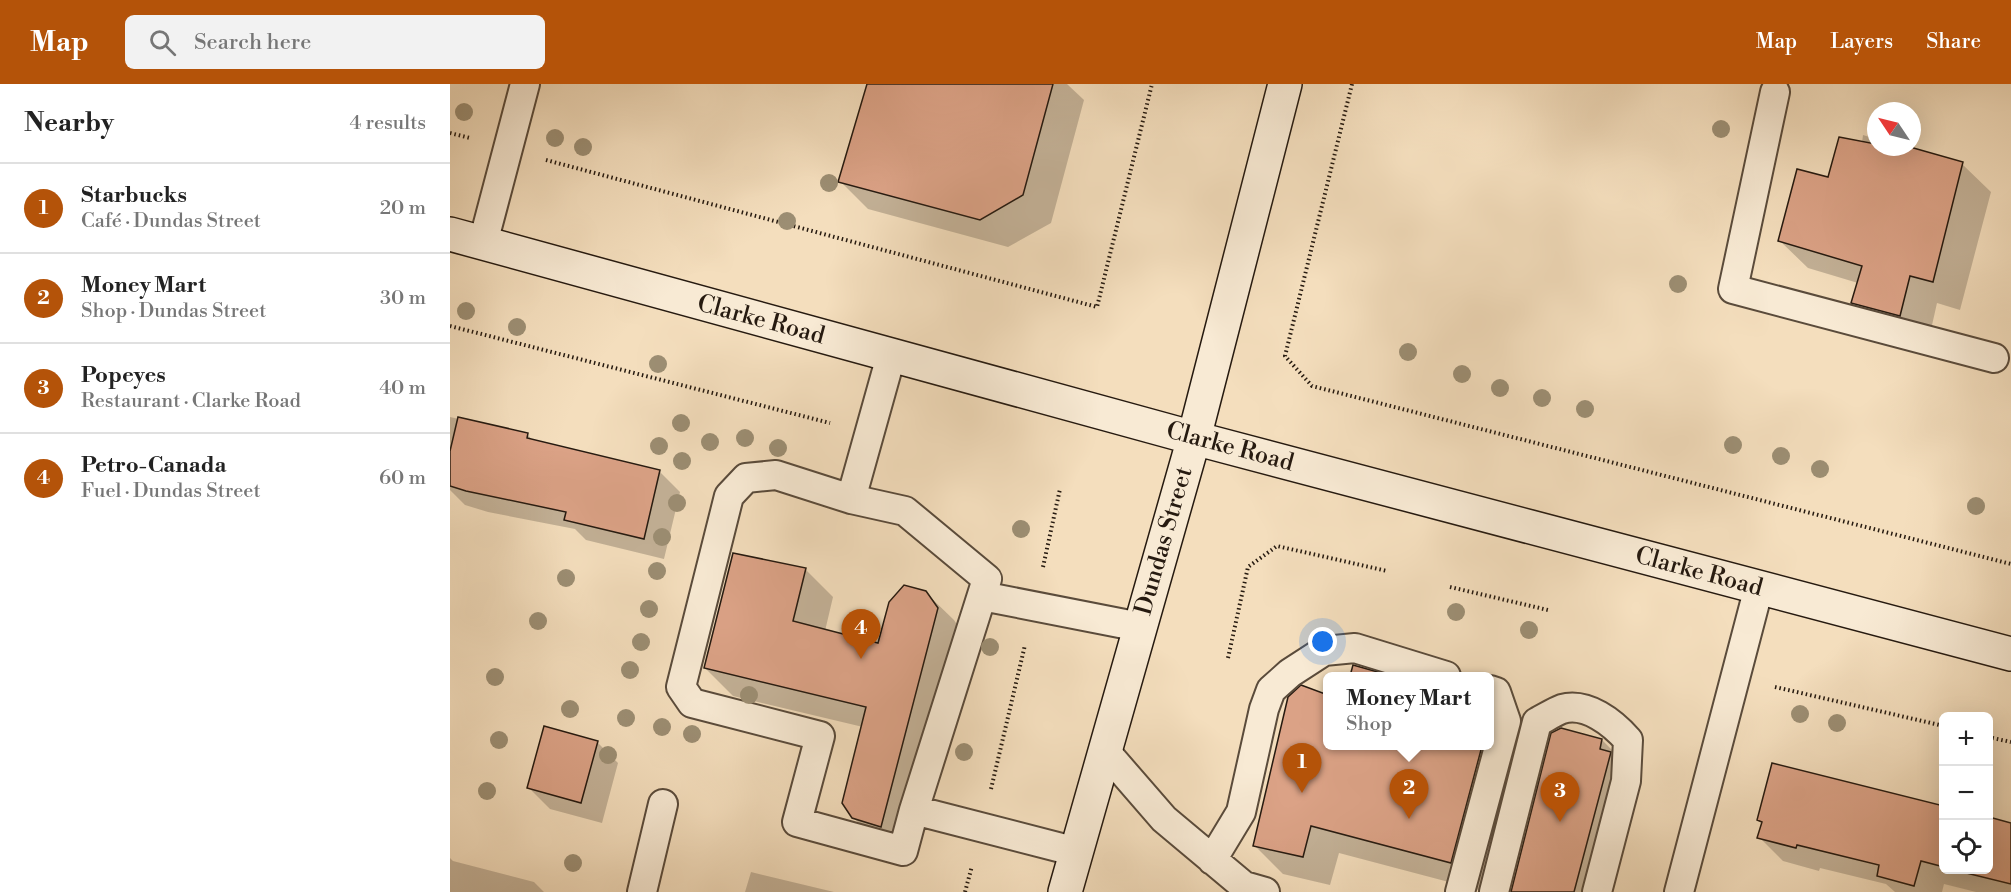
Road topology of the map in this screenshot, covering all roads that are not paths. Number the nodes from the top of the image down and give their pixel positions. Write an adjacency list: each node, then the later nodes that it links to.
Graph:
1 (525, 84): 5 (lane)
2 (1285, 84): 8 (main road, Dundas Street)
3 (1775, 92): 7 (lane)
4 (450, 234): 5 (main road, Clarke Road)
5 (483, 243): 6 (main road, Clarke Road)
6 (891, 356): 8 (main road, Clarke Road); 9 (lane)
7 (1994, 358)
8 (1194, 438): 10 (main road, Clarke Road); 12 (main road, Dundas Street)
9 (851, 499): 11 (lane); 18 (lane)
10 (1759, 587): 13 (main road, Clarke Road); 27 (lane)
11 (982, 596): 12 (lane); 18 (lane)
12 (1140, 627): 16 (main road, Dundas Street)
13 (2011, 654)
14 (1433, 672): 20 (lane)
15 (1494, 691): 24 (lane)
16 (1105, 751): 19 (main road, Dundas Street); 20 (lane)
17 (663, 804): 22 (lane)
18 (914, 810): 19 (lane)
19 (1077, 852): 23 (main road, Dundas Street)
20 (1212, 860): 21 (lane)
21 (1246, 890)
22 (642, 892)
23 (1065, 892)
24 (1461, 892)
25 (1494, 892): 26 (lane)
26 (1597, 892)
27 (1679, 892)

